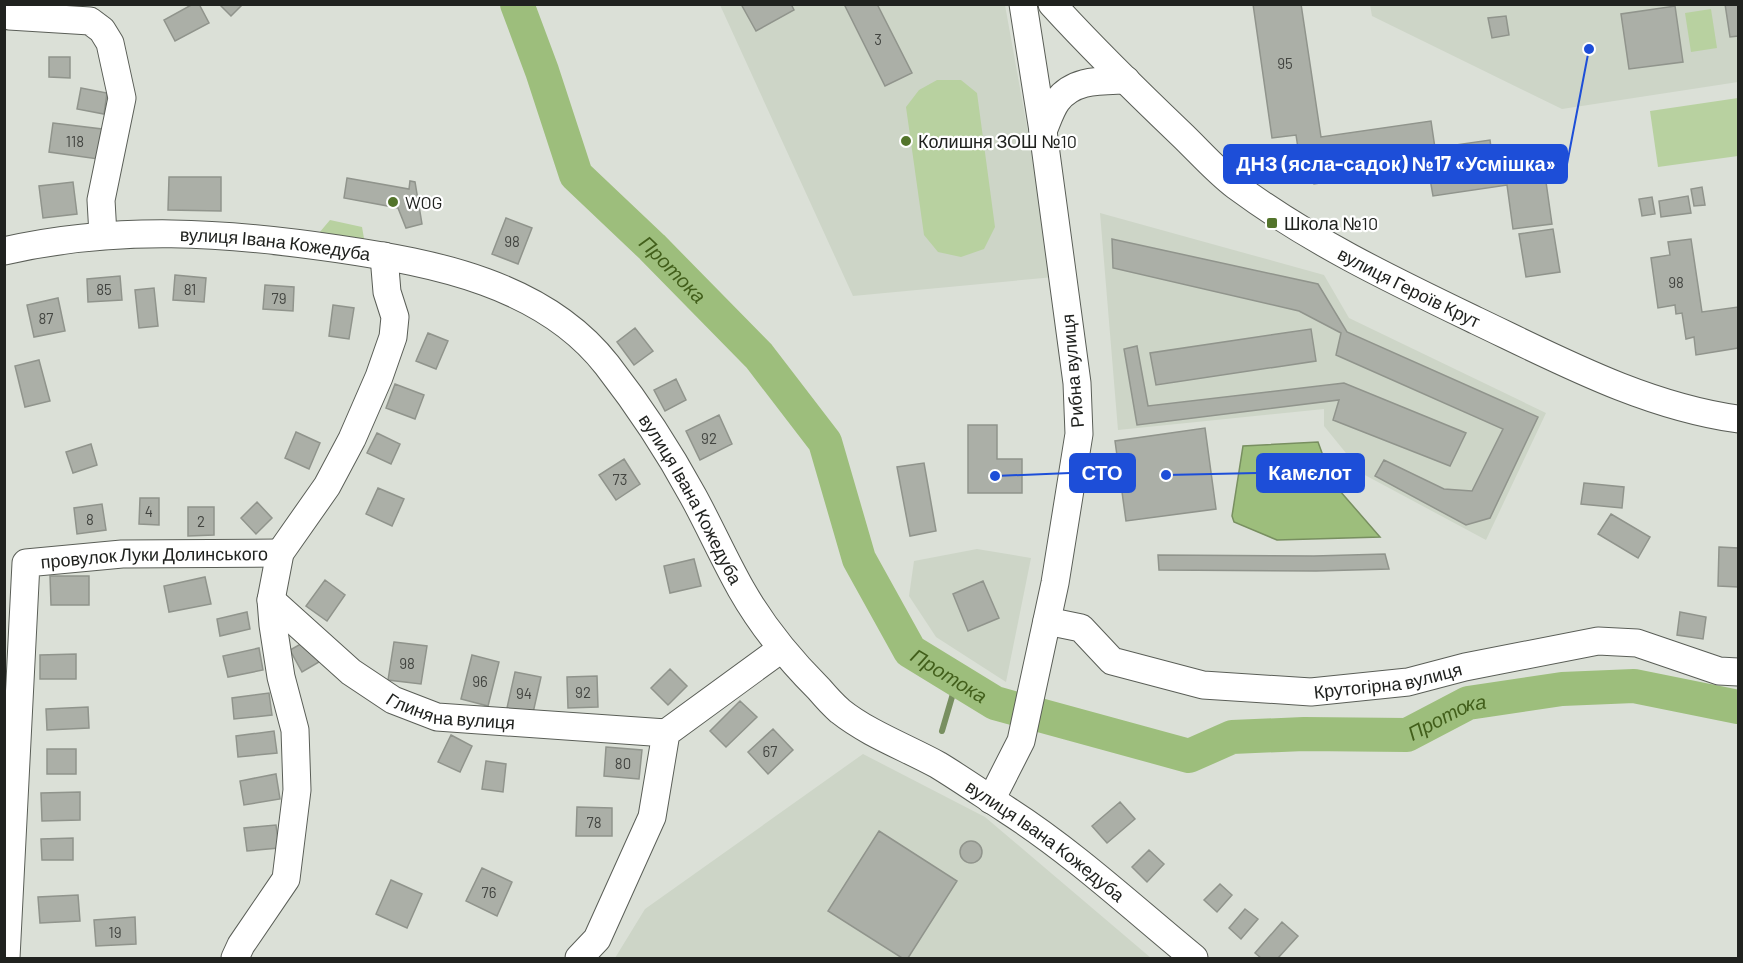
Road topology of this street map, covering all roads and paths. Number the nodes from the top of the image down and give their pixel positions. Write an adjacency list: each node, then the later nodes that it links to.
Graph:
1 (1023, 4): 5 (street, Рибна вулиця)
2 (1052, 4): 4 (street, вулиця Героїв Крут)
3 (9, 16): 6 (street)
4 (1126, 80): 5 (street); 9 (street, вулиця Героїв Крут)
5 (1043, 131): 12 (street, Рибна вулиця)
6 (104, 235): 7 (street, вулиця Івана Кожедуба); 8 (street, вулиця Івана Кожедуба)
7 (4, 251)
8 (384, 256): 10 (street); 13 (street, вулиця Івана Кожедуба)
9 (1738, 419)
10 (280, 553): 11 (street); 17 (street, провулок Луки Долинського)
11 (271, 600): 15 (street, Глиняна вулиця); 18 (street)
12 (1047, 621): 14 (street, Крутогірна вулиця); 16 (street, Рибна вулиця)
13 (781, 649): 15 (street); 16 (street, вулиця Івана Кожедуба)
14 (1738, 672)
15 (666, 733): 19 (street)
16 (991, 800): 20 (street, вулиця Івана Кожедуба)
17 (6, 958)
18 (235, 958)
19 (579, 958)
20 (1194, 958)

